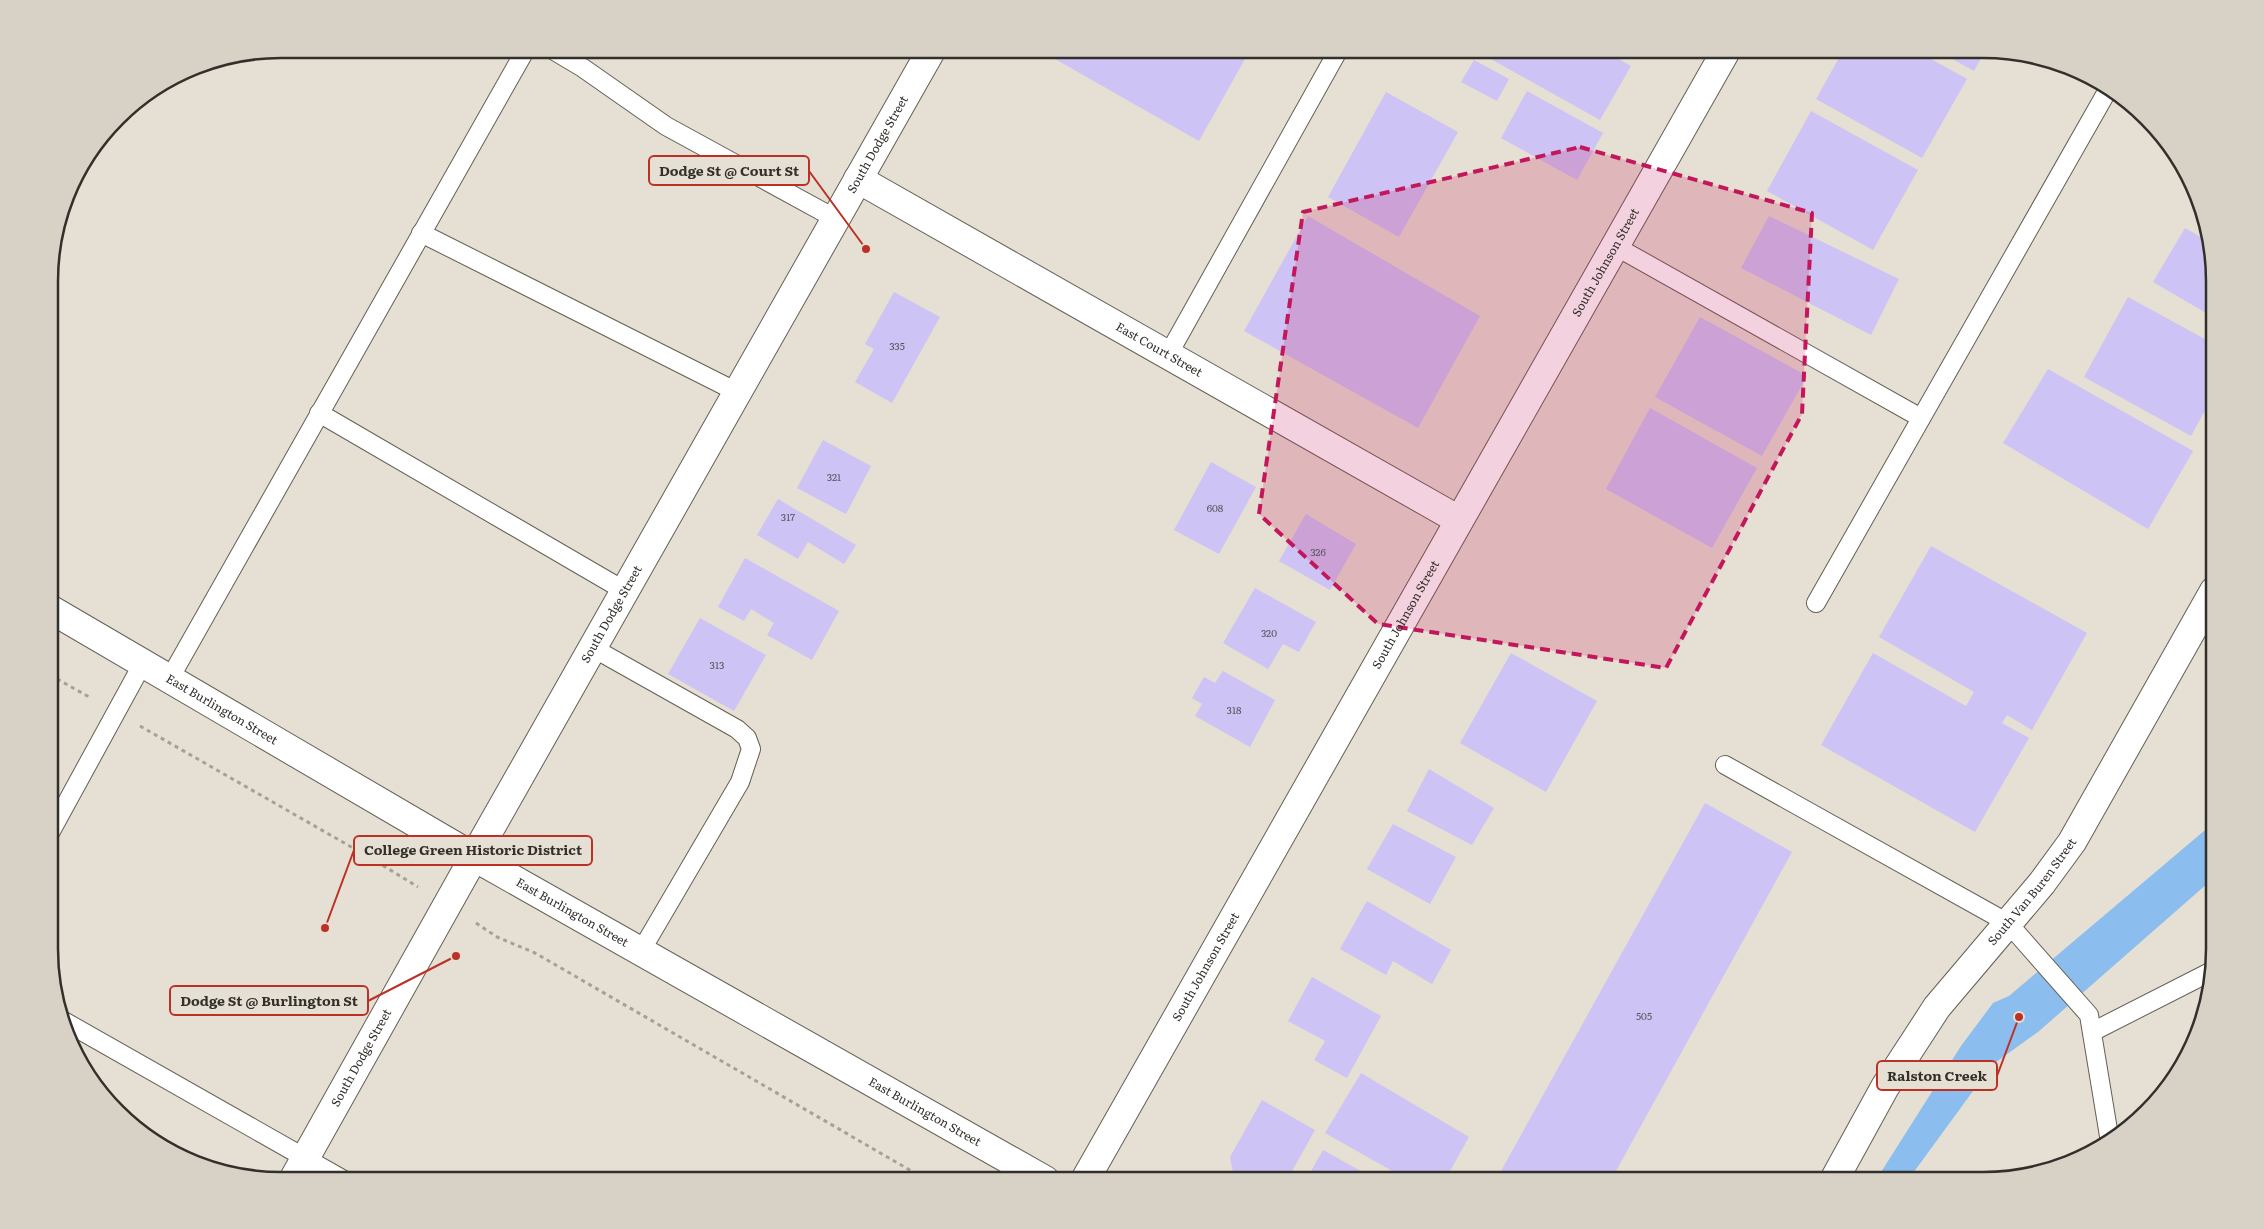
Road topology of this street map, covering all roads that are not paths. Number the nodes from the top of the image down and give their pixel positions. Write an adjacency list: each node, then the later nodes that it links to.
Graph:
1 (521, 58): 9 (lane)
2 (566, 58): 8 (lane)
3 (927, 58): 7 (street, South Dodge Street)
4 (1334, 58): 11 (lane)
5 (1722, 58): 10 (street, South Johnson Street)
6 (2106, 94): 14 (lane)
7 (858, 179): 8 (street, South Dodge Street); 11 (street, East Court Street)
8 (836, 219): 12 (street, South Dodge Street)
9 (421, 233): 12 (lane); 13 (lane)
10 (1615, 246): 14 (lane); 15 (street, South Johnson Street)
11 (1168, 355): 15 (street, East Court Street)
12 (737, 392): 16 (street, South Dodge Street)
13 (319, 413): 16 (lane); 22 (lane)
14 (1921, 418): 17 (lane)
15 (1459, 520): 35 (street, South Johnson Street)
16 (625, 591): 20 (street, South Dodge Street)
17 (1816, 603)
18 (2206, 605): 26 (street, South Van Buren Street)
19 (58, 614): 21 (street, East Burlington Street)
20 (592, 648): 25 (street, South Dodge Street); 27 (lane)
21 (143, 663): 22 (street, East Burlington Street); 24 (lane)
22 (170, 678): 25 (street, East Burlington Street)
23 (1725, 765): 26 (lane)
24 (58, 818)
25 (474, 857): 27 (street, East Burlington Street); 32 (street, South Dodge Street)
26 (2008, 923): 30 (lane); 36 (street, South Van Buren Street)
27 (641, 951): 34 (street, East Burlington Street)
28 (2205, 974): 30 (lane)
29 (71, 1026): 32 (lane)
30 (2092, 1032): 31 (lane)
31 (2109, 1133)
32 (299, 1169): 33 (lane)
33 (311, 1172)
34 (1031, 1172)
35 (1090, 1172)
36 (1838, 1172)

